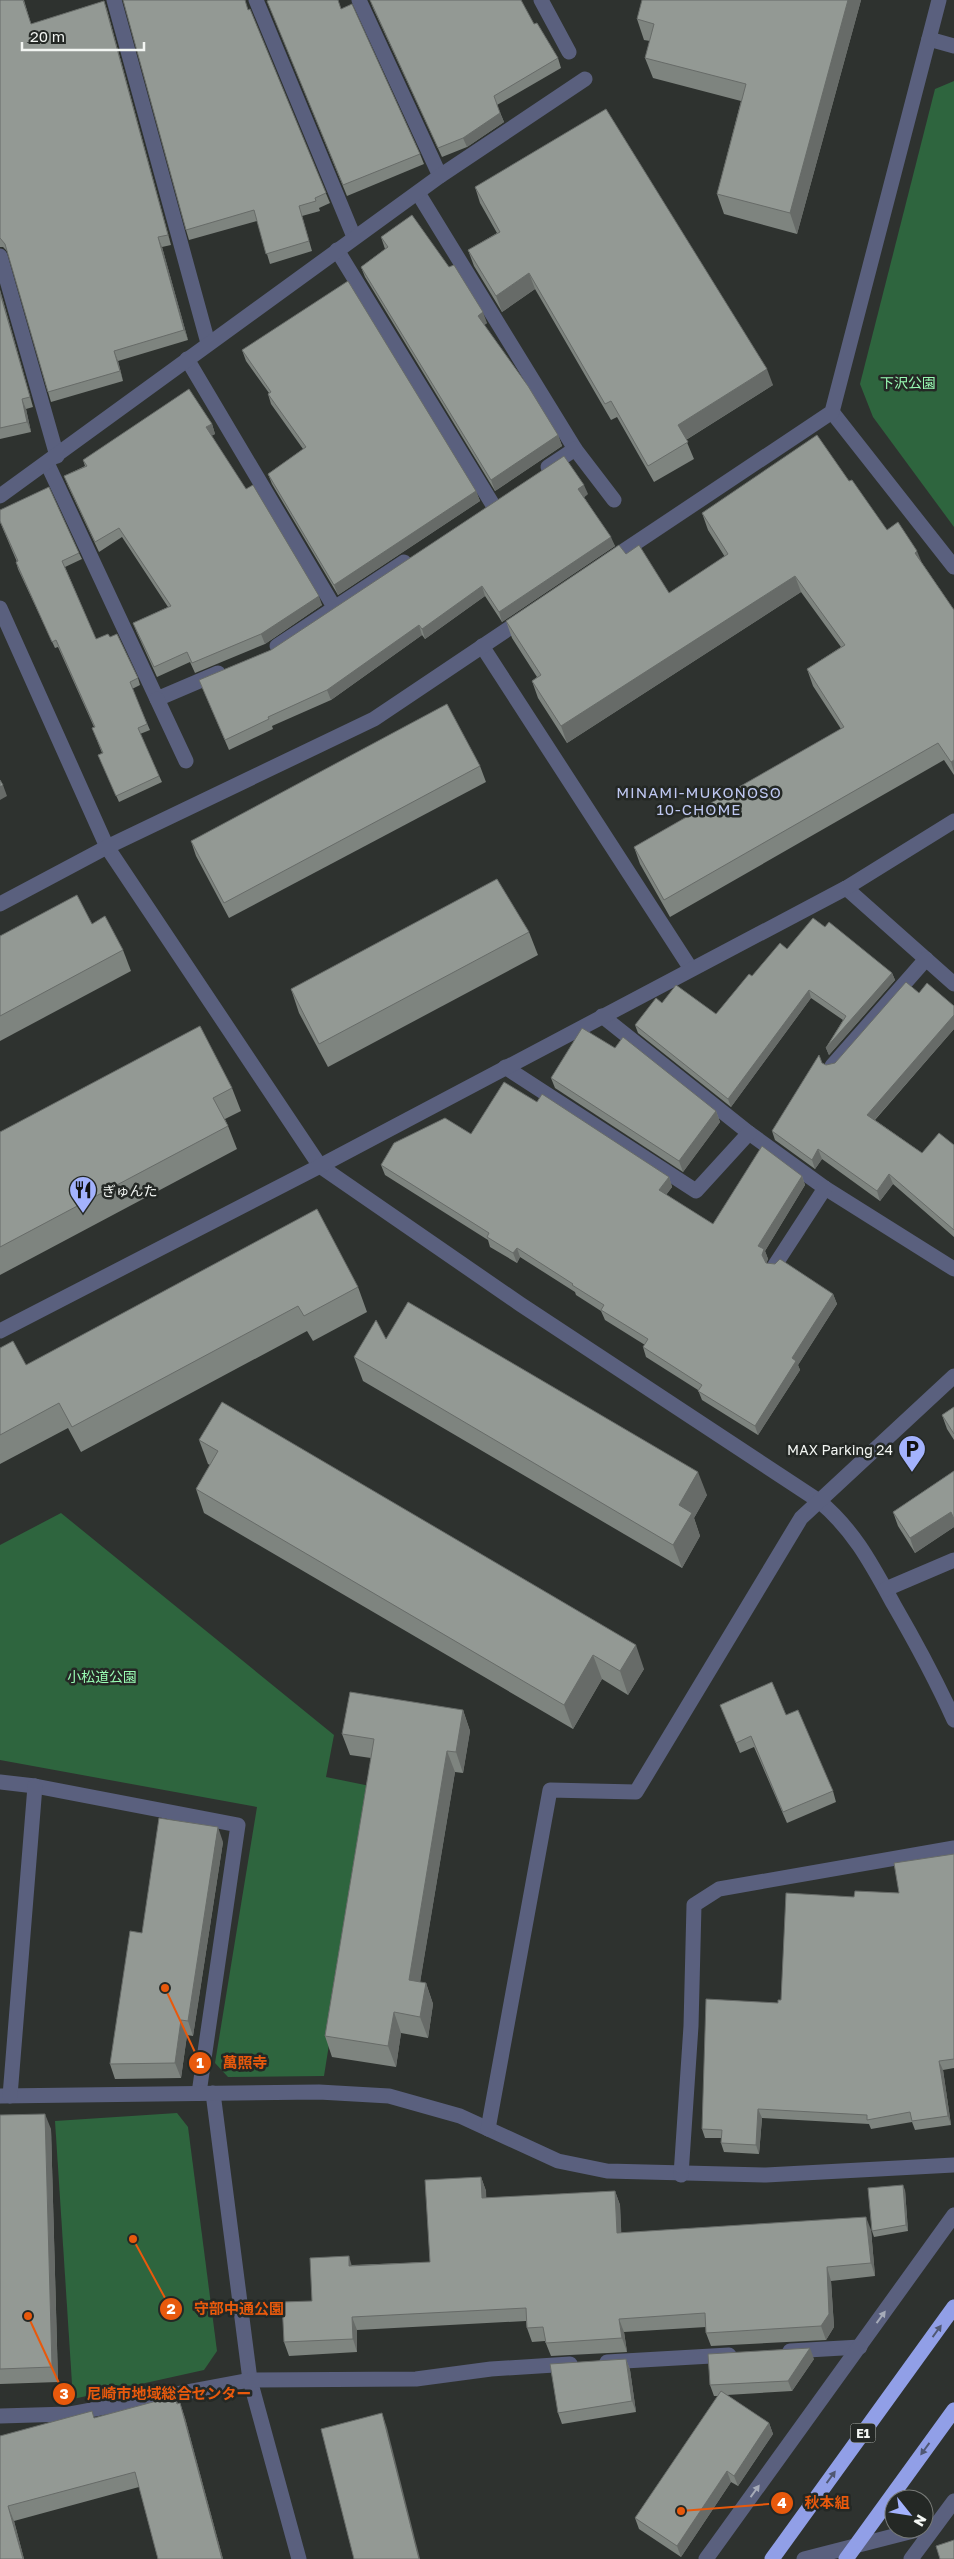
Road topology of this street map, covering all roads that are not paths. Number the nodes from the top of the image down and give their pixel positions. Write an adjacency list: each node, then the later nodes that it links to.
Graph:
1 (114, 0): 15 (street)
2 (256, 0): 12 (street)
3 (359, 0): 10 (street)
4 (541, 0): 8 (street)
5 (939, 0): 6 (street)
6 (929, 39): 7 (street); 17 (street)
7 (954, 46)
8 (569, 52)
9 (585, 79): 10 (street)
10 (440, 176): 11 (street)
11 (418, 193): 12 (street); 18 (street)
12 (354, 237): 13 (street)
13 (337, 250): 15 (street); 24 (street)
14 (0, 256): 19 (street)
15 (208, 343): 16 (street)
16 (187, 359): 19 (street); 29 (street)
17 (832, 412): 27 (street); 28 (street)
18 (575, 449): 20 (street); 23 (street)
19 (52, 460): 22 (street); 35 (street)
20 (534, 477)
21 (509, 494): 24 (street)
22 (0, 496)
23 (614, 500)
24 (493, 505): 25 (street)
25 (476, 516)
26 (418, 553): 29 (street)
27 (954, 568)
28 (596, 570)
29 (334, 607): 33 (street)
30 (0, 608): 38 (street)
31 (539, 608): 32 (street)
32 (482, 646): 38 (street); 42 (street)
33 (260, 656)
34 (234, 666): 35 (street)
35 (157, 699): 36 (street)
36 (186, 761)
37 (954, 821): 39 (street)
38 (107, 846): 40 (street); 48 (street)
39 (846, 888): 41 (street); 42 (street)
40 (0, 904)
41 (926, 959): 43 (street); 45 (street)
42 (692, 969): 44 (street)
43 (954, 984)
44 (602, 1016): 46 (street); 47 (street)
45 (832, 1066)
46 (506, 1067): 47 (street); 48 (street)
47 (748, 1133): 49 (street)
48 (320, 1166): 52 (street); 54 (street)
49 (825, 1188): 50 (street); 51 (street)
50 (774, 1265)
51 (954, 1269)
52 (0, 1332)
53 (954, 1376): 54 (street)
54 (819, 1501): 56 (street); 63 (street)
55 (954, 1560): 56 (street)
56 (886, 1589): 57 (street)
57 (954, 1720)
58 (0, 1782): 59 (street)
59 (35, 1786): 61 (street); 62 (street)
60 (954, 1848): 65 (street)
61 (206, 2093): 62 (street); 63 (street); 71 (street)
62 (5, 2096)
63 (488, 2129): 65 (street)
64 (954, 2165): 65 (street)
65 (681, 2175)
66 (954, 2215): 68 (street, one-way to 66)
67 (954, 2307): 82 (highway, E1, one-way to 67)
68 (860, 2347): 69 (street); 81 (street, one-way to 68)
69 (780, 2351)
70 (740, 2354): 71 (street)
71 (250, 2380): 73 (street); 80 (street)
72 (954, 2410): 84 (highway, one-way to 84)
73 (0, 2416)
74 (954, 2500): 75 (street)
75 (934, 2520)
76 (954, 2521): 77 (street)
77 (934, 2525)
78 (884, 2538): 83 (street)
79 (921, 2539): 85 (street)
80 (300, 2559)
81 (706, 2559)
82 (772, 2559)
83 (804, 2559)
84 (846, 2559)
85 (912, 2559)

